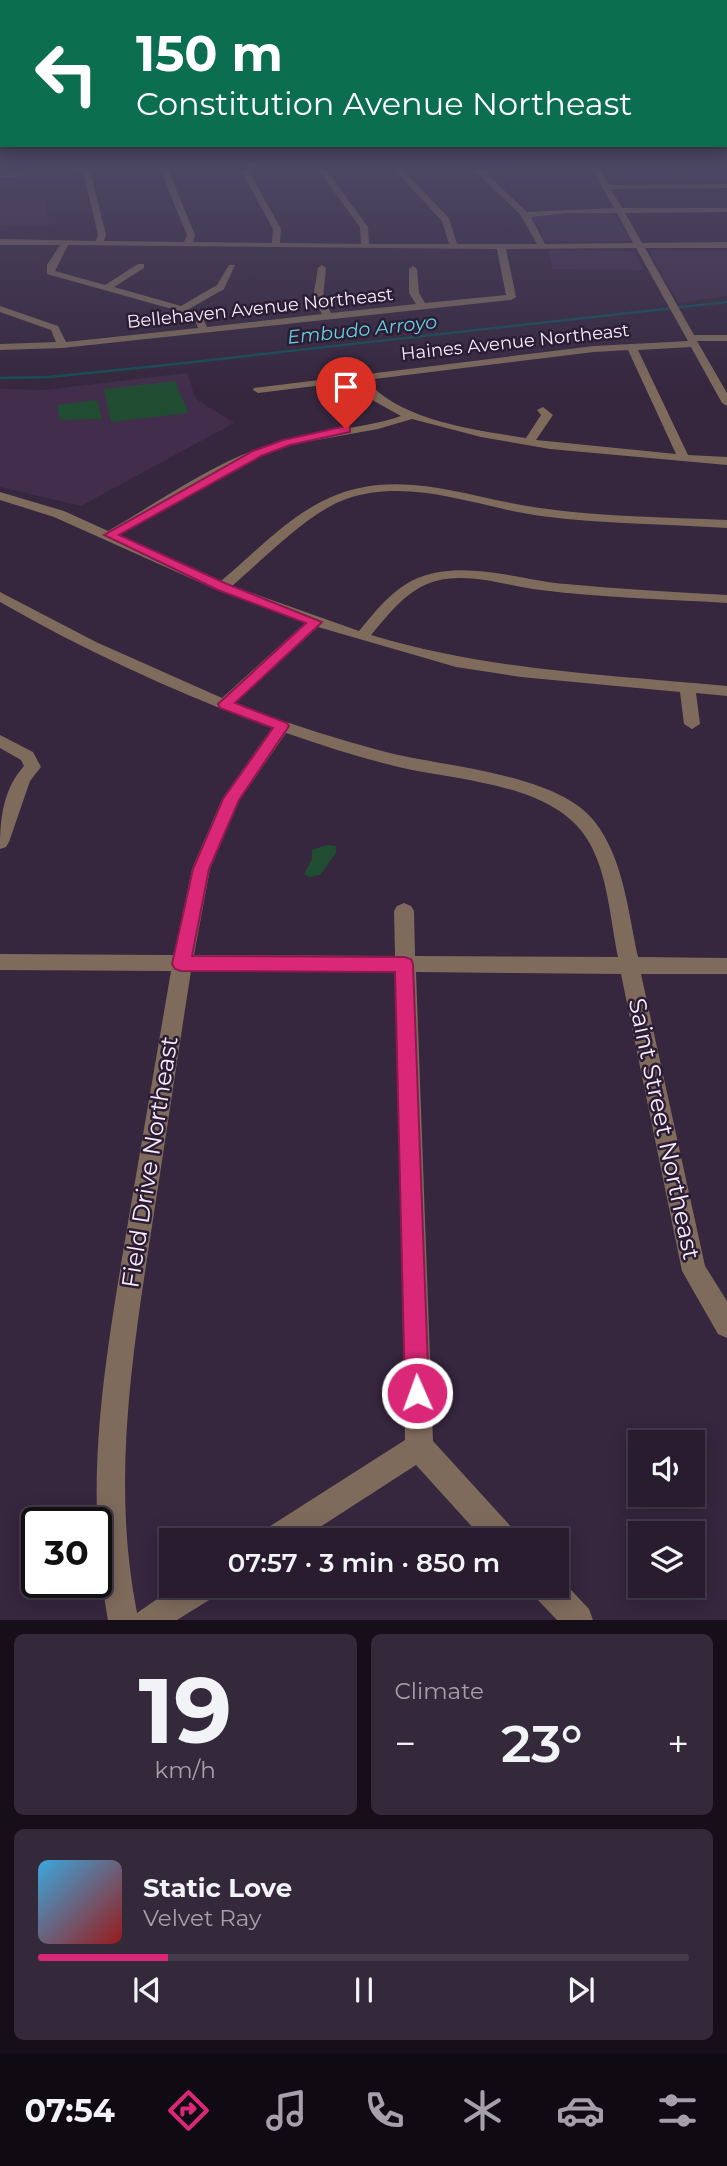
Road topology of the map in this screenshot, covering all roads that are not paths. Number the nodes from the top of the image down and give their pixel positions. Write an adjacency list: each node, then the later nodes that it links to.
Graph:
1 (66, 242): 18 (street)
2 (86, 243): 3 (street)
3 (99, 243): 4 (street)
4 (188, 243): 7 (street)
5 (541, 243): 11 (street)
6 (637, 243): 12 (street)
7 (276, 244): 8 (street)
8 (365, 244): 9 (street)
9 (453, 245): 10 (street)
10 (501, 246): 11 (street); 19 (street, Bellehaven Avenue Northeast)
11 (542, 246): 12 (street)
12 (639, 246): 13 (street); 25 (street)
13 (727, 247)
14 (141, 266): 18 (street)
15 (232, 267): 21 (street)
16 (322, 268): 22 (street)
17 (413, 268): 19 (street)
18 (105, 288): 21 (street)
19 (422, 307): 22 (street, Bellehaven Avenue Northeast)
20 (0, 309): 26 (street)
21 (182, 309): 23 (street)
22 (328, 317): 23 (street, Bellehaven Avenue Northeast)
23 (204, 330): 26 (street, Bellehaven Avenue Northeast)
24 (727, 338): 25 (street, Haines Avenue Northeast)
25 (692, 341): 27 (street, Haines Avenue Northeast); 31 (street)
26 (62, 345): 28 (street, Bellehaven Avenue Northeast)
27 (631, 346): 29 (street, Haines Avenue Northeast); 35 (street)
28 (0, 347)
29 (359, 378): 30 (street, Haines Avenue Northeast); 33 (street)
30 (258, 390)
31 (727, 403)
32 (543, 410): 34 (street)
33 (411, 416): 34 (street); 39 (street)
34 (529, 442): 35 (street)
35 (684, 458): 36 (street)
36 (727, 461)
37 (0, 496): 39 (street)
38 (727, 524): 42 (street)
39 (110, 535): 42 (street)
40 (423, 564): 41 (street)
41 (434, 577): 44 (street); 46 (street)
42 (222, 587): 45 (street)
43 (0, 596): 49 (street, Saint Street Northeast)
44 (727, 599)
45 (315, 622): 46 (street); 49 (street)
46 (361, 637): 47 (street)
47 (687, 688): 48 (street); 50 (street)
48 (727, 691)
49 (225, 704): 51 (street, Saint Street Northeast)
50 (692, 724)
51 (282, 726): 56 (street, Field Drive Northeast); 58 (street, Saint Street Northeast)
52 (0, 741): 53 (street)
53 (0, 842)
54 (404, 911): 57 (street)
55 (0, 962): 56 (street)
56 (181, 964): 57 (street); 66 (street, Field Drive Northeast)
57 (404, 964): 58 (street); 61 (street)
58 (629, 966): 59 (street); 60 (street, Saint Street Northeast)
59 (727, 966)
60 (727, 1325)
61 (419, 1447): 62 (street); 63 (street)
62 (293, 1528)
63 (493, 1528)
64 (184, 1598): 67 (street)
65 (557, 1598): 68 (street)
66 (124, 1620)
67 (149, 1620)
68 (578, 1620)

